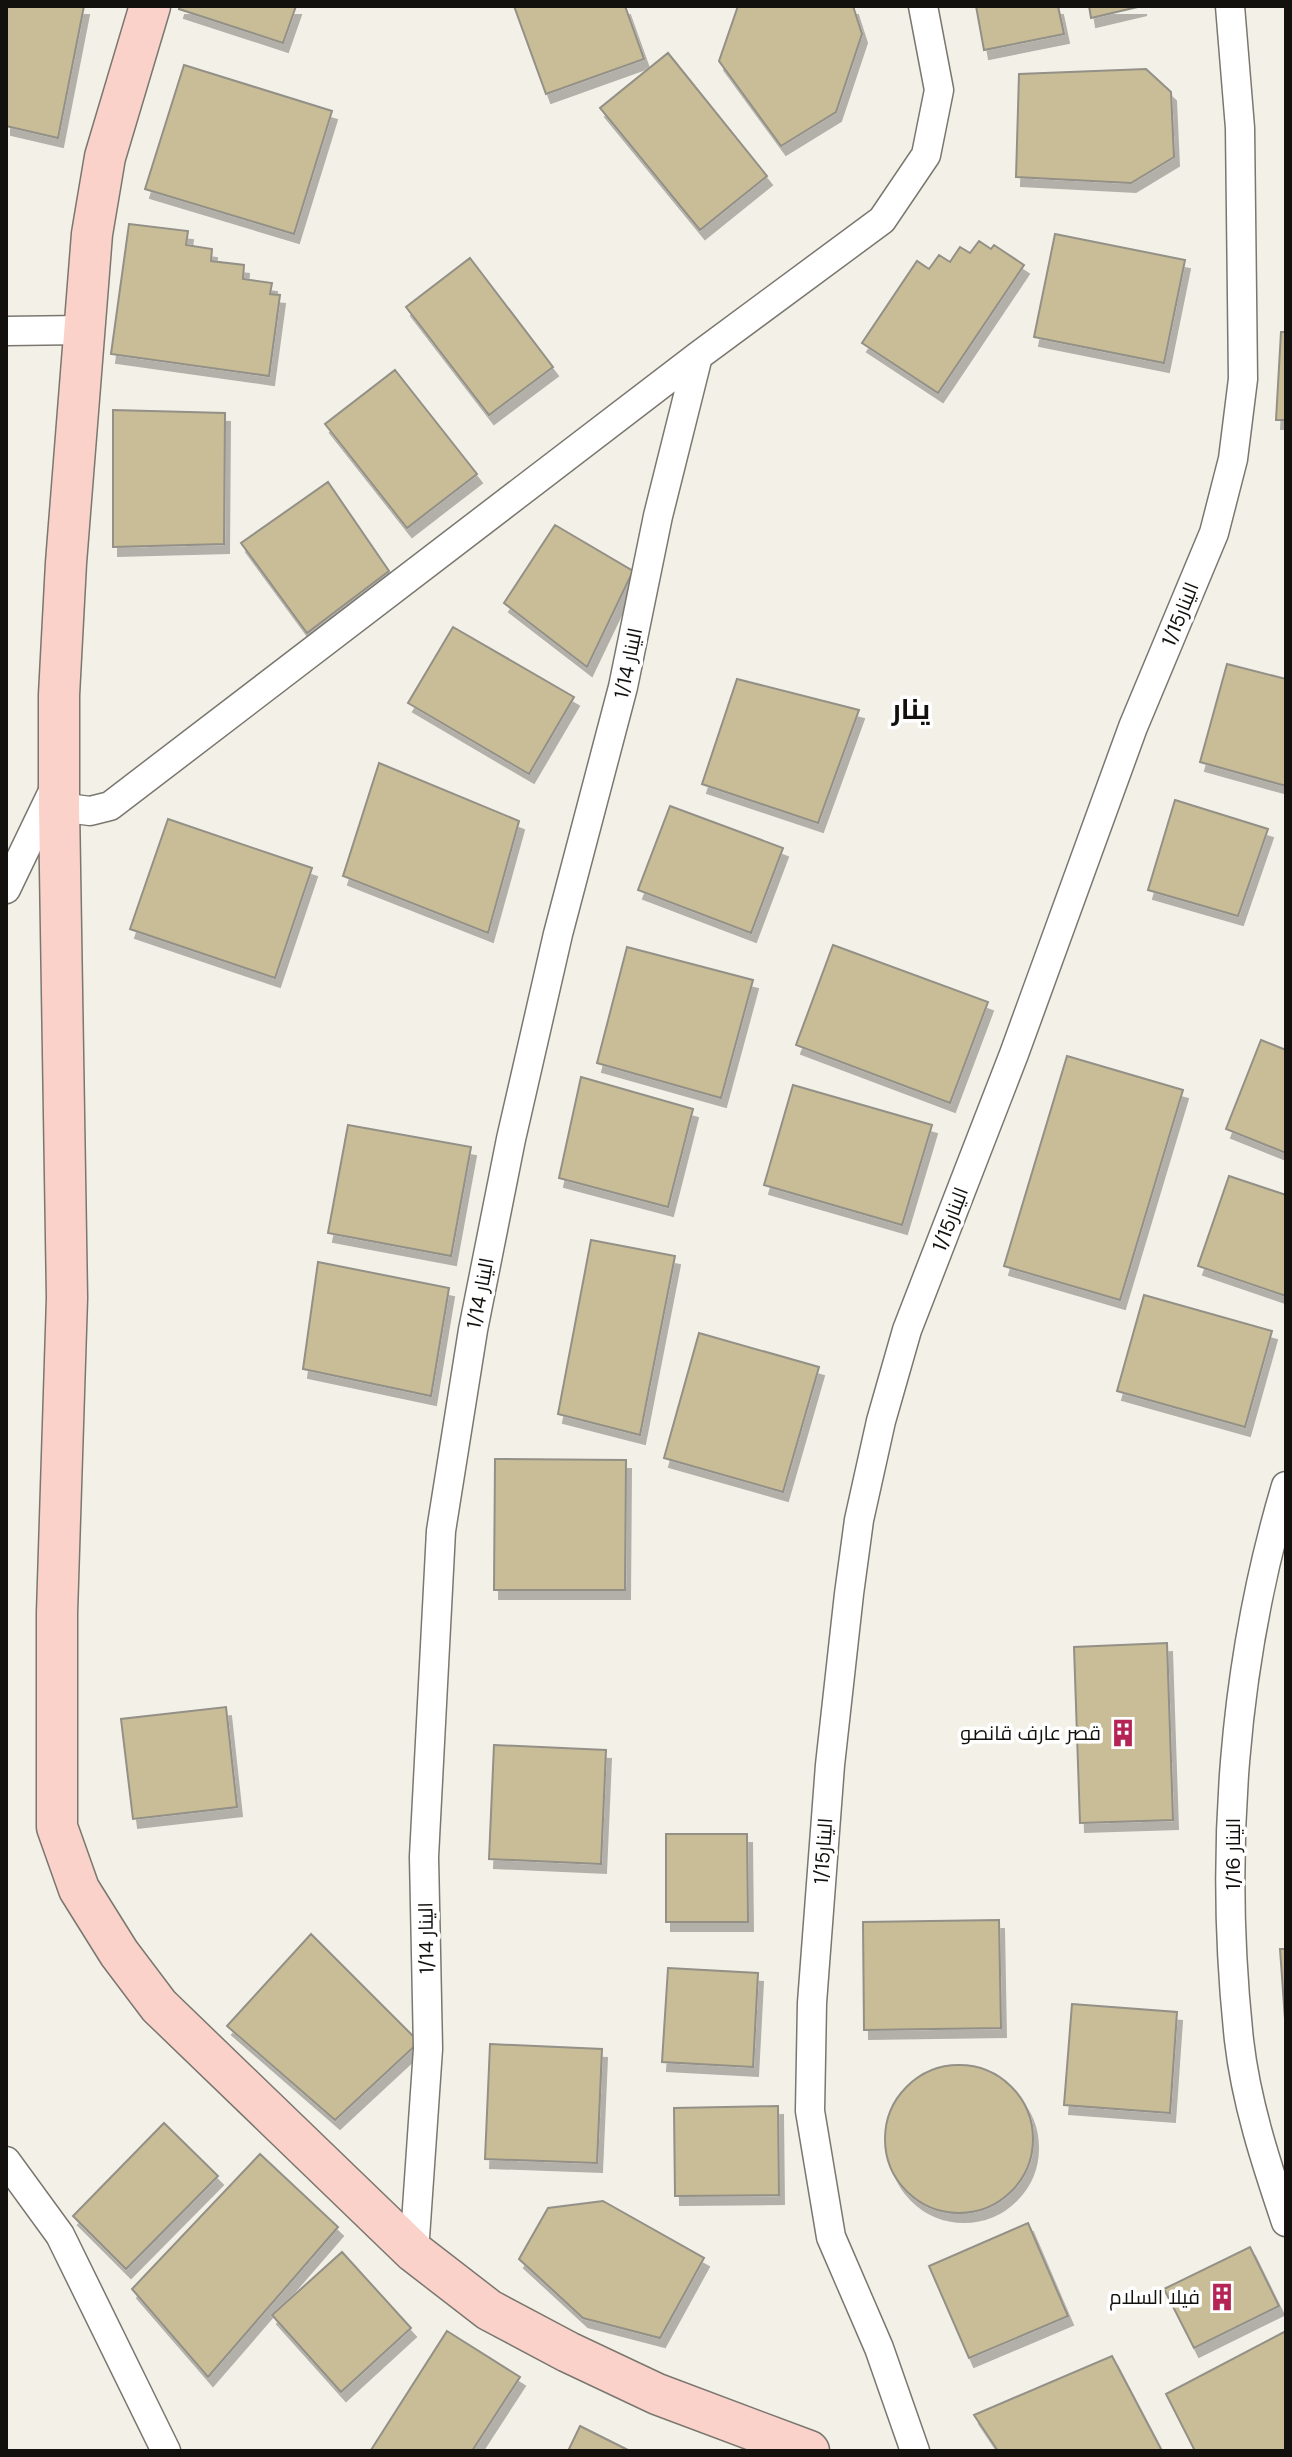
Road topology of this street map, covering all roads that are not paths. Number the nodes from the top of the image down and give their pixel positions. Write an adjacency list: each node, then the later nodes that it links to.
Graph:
1 (150, 6): 4 (main road)
2 (923, 6): 6 (street)
3 (1230, 6): 15 (street, الينار1/15)
4 (83, 330): 5 (street); 7 (main road)
5 (6, 331)
6 (698, 356): 7 (street); 12 (street, الينار 1/14)
7 (60, 792): 8 (street); 12 (main road)
8 (6, 889)
9 (1286, 1486): 11 (street, الينار 1/16)
10 (6, 2161): 13 (street)
11 (1286, 2222)
12 (414, 2252): 14 (main road)
13 (166, 2451)
14 (809, 2451)
15 (915, 2451)

